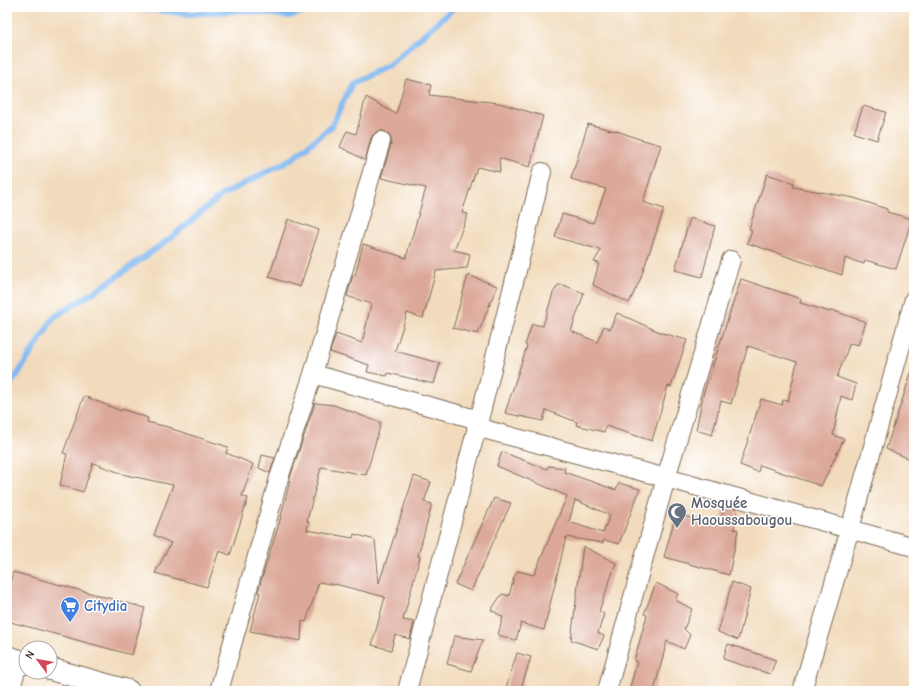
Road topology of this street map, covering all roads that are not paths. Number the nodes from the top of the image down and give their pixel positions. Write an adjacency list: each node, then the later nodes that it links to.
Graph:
1 (381, 141): 5 (street)
2 (542, 172): 6 (street)
3 (730, 260): 7 (street)
4 (914, 299): 8 (street)
5 (313, 374): 6 (street); 14 (street)
6 (478, 424): 7 (street); 15 (street)
7 (666, 478): 8 (street); 16 (street)
8 (850, 529): 9 (street); 17 (street)
9 (914, 548)
10 (17, 660): 12 (street)
11 (58, 671): 13 (main road)
12 (10, 691)
13 (128, 691)
14 (219, 691)
15 (407, 691)
16 (607, 691)
17 (802, 691)

